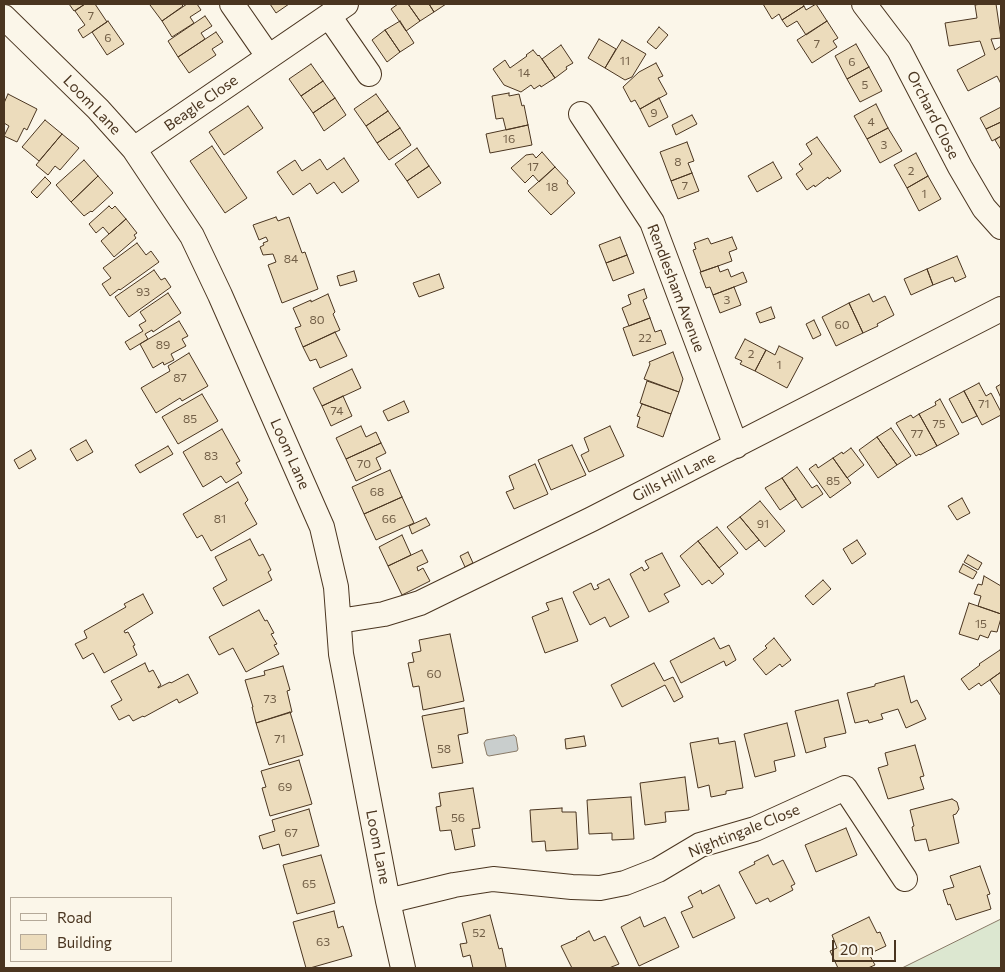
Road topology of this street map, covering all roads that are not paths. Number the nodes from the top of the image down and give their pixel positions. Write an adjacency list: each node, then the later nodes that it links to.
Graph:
1 (232, 4): 5 (street)
2 (864, 4): 9 (street, Orchard Close)
3 (338, 10): 5 (street, Beagle Close); 6 (street, Beagle Close)
4 (4, 17): 8 (street, Loom Lane)
5 (268, 56): 8 (street, Beagle Close)
6 (369, 74)
7 (581, 114): 12 (street, Rendlesham Avenue)
8 (134, 150): 13 (street, Loom Lane)
9 (993, 204): 10 (street, Orchard Close)
10 (1001, 227)
11 (1001, 309): 12 (street, Gills Hill Lane)
12 (736, 446): 13 (street, Gills Hill Lane)
13 (339, 621): 15 (street, Loom Lane)
14 (905, 880): 15 (street, Nightingale Close)
15 (388, 901): 16 (street, Loom Lane)
16 (403, 968)

